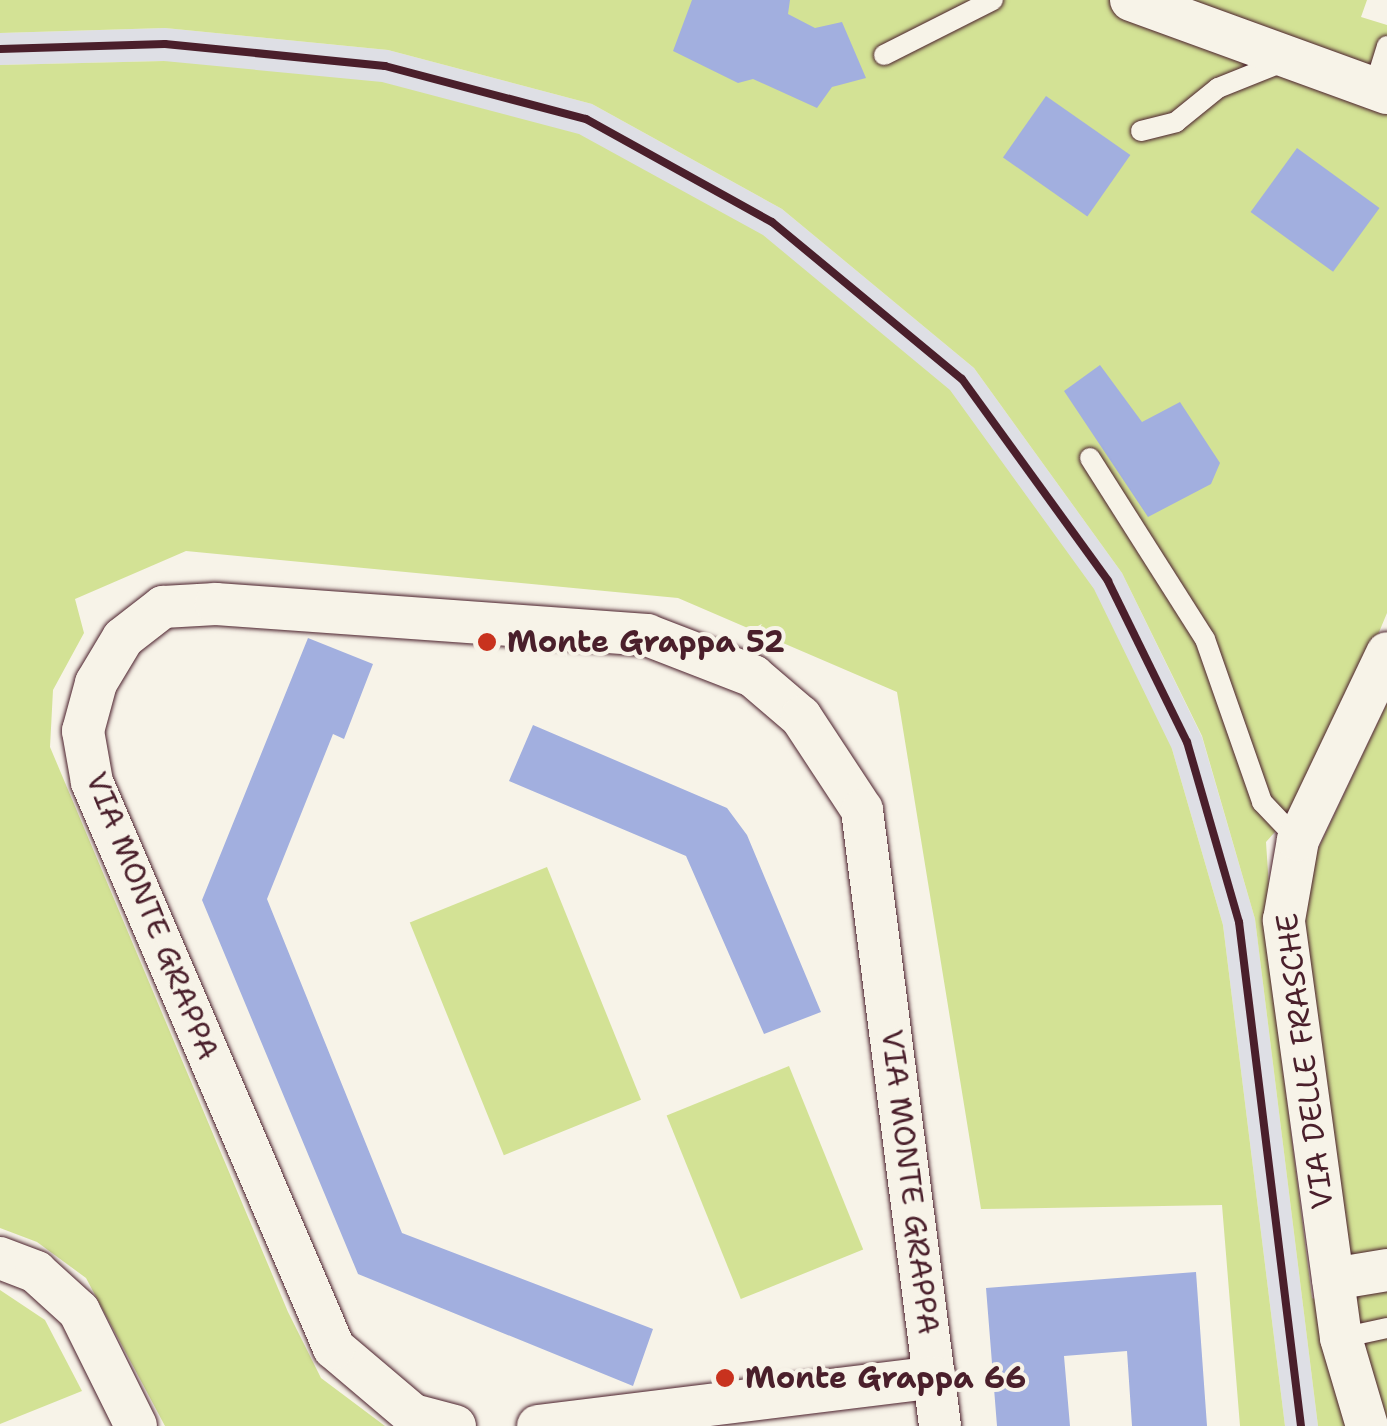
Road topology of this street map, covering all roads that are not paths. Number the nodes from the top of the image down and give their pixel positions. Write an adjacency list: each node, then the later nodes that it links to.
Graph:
1 (992, 0): 4 (lane)
2 (1131, 0): 5 (street)
3 (1387, 46): 6 (lane)
4 (884, 56)
5 (1292, 58): 6 (street); 7 (lane)
6 (1380, 90)
7 (1141, 131)
8 (1090, 458): 10 (lane)
9 (1387, 653): 10 (street, VIA DELLE FRASCHE)
10 (1298, 840): 13 (street, VIA DELLE FRASCHE)
11 (0, 1258): 17 (street)
12 (1387, 1270): 13 (street)
13 (1333, 1279): 15 (street, VIA DELLE FRASCHE)
14 (1387, 1328): 15 (lane)
15 (1341, 1338): 21 (street, VIA DELLE FRASCHE)
16 (935, 1377): 18 (street, VIA MONTE GRAPPA); 19 (street, VIA MONTE GRAPPA); 20 (street, VIA MONTE GRAPPA)
17 (136, 1426)
18 (455, 1426)
19 (538, 1426)
20 (940, 1426)
21 (1366, 1426)

